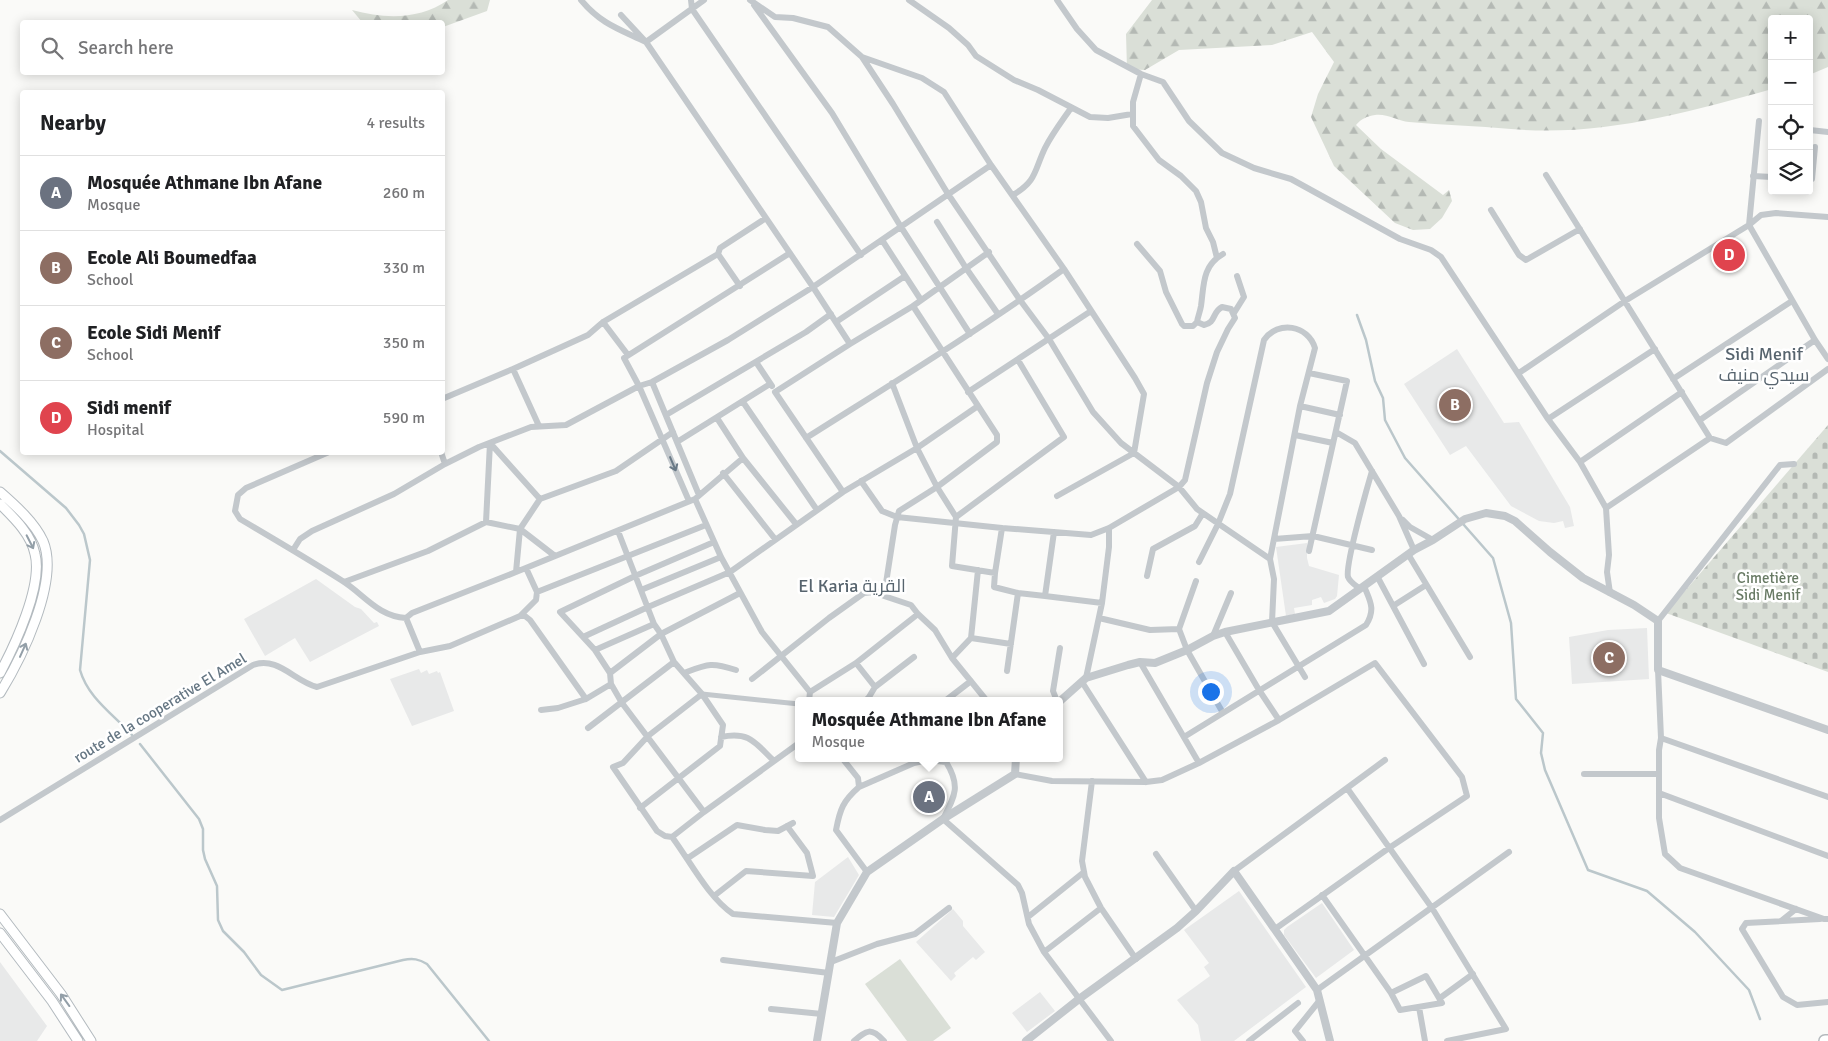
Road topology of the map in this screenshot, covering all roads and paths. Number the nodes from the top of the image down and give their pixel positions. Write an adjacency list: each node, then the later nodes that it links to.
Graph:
1 (581, 0): 9 (street)
2 (691, 0): 7 (street)
3 (704, 0): 7 (street)
4 (750, 0): 10 (street); 30 (street)
5 (909, 0): 12 (street)
6 (1058, 0): 11 (street)
7 (692, 9): 9 (street); 37 (street)
8 (621, 15): 9 (street)
9 (646, 42): 27 (street)
10 (862, 57): 18 (street); 23 (street)
11 (1141, 74): 13 (street); 70 (street)
12 (1070, 108): 13 (street); 24 (street)
13 (1132, 114): 56 (street)
14 (1758, 121): 21 (street)
15 (1813, 130): 16 (street)
16 (1828, 132)
17 (1815, 147): 19 (street)
18 (991, 165): 23 (street); 24 (street)
19 (1813, 168)
20 (1546, 175): 31 (street)
21 (1754, 176): 22 (street); 29 (street)
22 (1768, 177)
23 (948, 194): 30 (street); 34 (street)
24 (1013, 195): 39 (street)
25 (1491, 210): 31 (street)
26 (1828, 217): 29 (street)
27 (766, 218): 35 (street); 36 (street)
28 (937, 222): 38 (street)
29 (1749, 226): 47 (street); 48 (street)
30 (901, 227): 32 (street); 44 (street)
31 (1580, 229): 47 (street)
32 (882, 240): 37 (street); 40 (street)
33 (1137, 244): 56 (street)
34 (988, 252): 38 (street); 46 (street)
35 (790, 253): 42 (street); 43 (street)
36 (718, 254): 42 (street); 54 (street)
37 (861, 255): 43 (street)
38 (966, 268): 44 (street); 53 (street)
39 (1064, 269): 46 (street); 50 (street)
40 (905, 276): 45 (street); 55 (street)
41 (1238, 276): 51 (street)
42 (740, 286): 63 (street)
43 (813, 287): 52 (street); 72 (street)
44 (938, 287): 45 (street); 57 (street)
45 (921, 300): 49 (street)
46 (1020, 300): 53 (street); 58 (street)
47 (1625, 301): 61 (street); 70 (street)
48 (1792, 301): 59 (street); 71 (street)
49 (913, 306): 60 (street); 62 (street)
50 (1091, 311): 58 (street); 99 (street)
51 (1234, 313): 56 (street); 110 (street)
52 (831, 314): 55 (street); 66 (street)
53 (998, 314): 57 (street)
54 (603, 322): 63 (street); 67 (street)
55 (836, 322): 60 (street)
56 (1197, 322)
57 (970, 334): 62 (street)
58 (1049, 339): 65 (street); 99 (street)
59 (1815, 340): 64 (street); 87 (street)
60 (850, 344): 76 (street)
61 (1655, 349): 71 (street); 86 (street)
62 (942, 352): 73 (street); 77 (street)
63 (628, 356): 75 (street)
64 (1828, 359)
65 (1018, 360): 77 (street); 122 (street)
66 (756, 362): 74 (street); 83 (street)
67 (513, 369): 79 (street); 88 (street)
68 (1828, 369): 93 (street)
69 (1309, 373): 82 (street); 84 (street); 125 (street)
70 (1519, 373): 86 (street)
71 (1673, 378): 78 (street)
72 (652, 382): 75 (street); 83 (street)
73 (892, 383): 92 (street); 98 (street)
74 (770, 384): 76 (street); 80 (street)
75 (639, 387): 88 (street); 94 (street)
76 (775, 392): 92 (street)
77 (968, 392): 81 (street)
78 (1682, 392): 87 (street); 103 (street)
79 (445, 398)
80 (743, 402): 85 (street); 118 (street)
81 (978, 406): 98 (street); 109 (street)
82 (1300, 406): 84 (street); 91 (street)
83 (666, 415): 89 (street)
84 (1340, 415): 90 (street)
85 (717, 418): 95 (street); 102 (street)
86 (1548, 419): 103 (street)
87 (1700, 420): 93 (street)
88 (539, 426): 96 (street)
89 (674, 432): 94 (street); 95 (street)
90 (1336, 432): 97 (street); 106 (street)
91 (1295, 435): 97 (street); 134 (street)
92 (806, 438): 112 (street)
93 (1710, 438): 117 (street)
94 (662, 439): 114 (street, one-way to 114); 115 (street)
95 (677, 442): 114 (street)
96 (490, 443): 104 (street); 115 (street); 123 (street)
97 (1334, 443): 132 (street)
98 (917, 448): 108 (street); 109 (street)
99 (1134, 453): 110 (street); 113 (street)
100 (322, 455): 138 (street)
101 (442, 455): 104 (street)
102 (743, 458): 107 (street); 124 (street)
103 (1580, 462): 117 (street)
104 (445, 464): 138 (street)
105 (1794, 464): 174 (street)
106 (1372, 471): 120 (street); 137 (street)
107 (723, 473): 114 (street); 133 (street)
108 (861, 481): 112 (street); 121 (street)
109 (937, 487): 121 (street); 122 (street)
110 (1179, 487): 119 (street); 128 (street)
111 (0, 492): 211 (main road, one-way to 111)
112 (843, 492): 118 (street)
113 (1056, 496)
114 (694, 498): 126 (street); 130 (street)
115 (540, 499): 129 (street)
116 (0, 504): 200 (main road, one-way to 200)
117 (1606, 508): 165 (street)
118 (817, 510): 124 (street)
119 (1203, 513): 125 (street); 153 (street)
120 (1399, 516): 135 (street); 141 (street)
121 (897, 517): 122 (street); 160 (street)
122 (956, 520): 127 (street); 148 (street)
123 (486, 522): 129 (street); 156 (street)
124 (796, 524): 133 (street)
125 (1218, 524): 145 (street); 146 (street)
126 (706, 525): 136 (street); 143 (street)
127 (1002, 528): 131 (street); 151 (street)
128 (1108, 528): 131 (street); 167 (street)
129 (520, 529): 142 (street); 149 (street)
130 (618, 531): 142 (street); 143 (street)
131 (1054, 532): 166 (street)
132 (1313, 536): 134 (street); 137 (street); 140 (street)
133 (775, 539): 150 (street)
134 (1274, 539): 145 (street)
135 (1433, 540): 141 (street); 165 (street)
136 (714, 542): 144 (street); 152 (street)
137 (1353, 545): 139 (street); 158 (street)
138 (293, 550): 156 (street)
139 (1372, 550)
140 (1309, 551)
141 (1411, 552): 154 (street); 157 (street)
142 (555, 556): 147 (street)
143 (627, 556): 152 (street); 161 (street)
144 (722, 557): 150 (street); 159 (street)
145 (1270, 559): 175 (street)
146 (1199, 562)
147 (526, 568): 149 (street); 161 (street)
148 (978, 570): 151 (street); 182 (street)
149 (516, 572): 172 (street)
150 (730, 572): 162 (street); 169 (street)
151 (995, 573): 163 (street)
152 (635, 576): 159 (street); 181 (street)
153 (1147, 576)
154 (1377, 576): 158 (street); 168 (street)
155 (1196, 581): 177 (street)
156 (344, 582): 172 (street)
157 (1426, 585): 168 (street); 190 (street)
158 (1362, 587): 175 (street); 196 (street)
159 (641, 590): 169 (street)
160 (885, 591): 170 (street); 188 (street)
161 (537, 592): 171 (street)
162 (740, 592): 179 (street); 188 (street)
163 (1018, 592): 166 (street); 183 (street)
164 (1231, 593): 180 (street)
165 (1610, 593): 174 (street)
166 (1045, 596): 167 (street)
167 (1102, 603): 173 (street)
168 (1393, 606): 195 (street)
169 (648, 607): 176 (street); 181 (street)
170 (918, 614): 191 (street); 194 (street)
171 (520, 616): 187 (street, route de la cooperative El Amel); 221 (street)
172 (406, 618): 187 (street)
173 (1099, 618): 177 (street); 205 (street)
174 (1658, 621): 198 (street)
175 (1272, 622): 178 (street); 196 (street)
176 (654, 624): 179 (street); 185 (street)
177 (1179, 629): 186 (street)
178 (1226, 632): 180 (street); 209 (street)
179 (661, 634): 192 (street); 201 (street)
180 (1213, 636): 186 (street)
181 (583, 637): 185 (street)
182 (971, 638): 183 (street); 191 (street)
183 (1011, 644): 199 (street)
184 (1060, 648): 219 (street)
185 (595, 650): 201 (street)
186 (1187, 650): 193 (street); 225 (street)
187 (420, 652): 255 (street, route de la cooperative El Amel)
188 (781, 656): 204 (street); 210 (street)
189 (914, 657): 208 (street)
190 (1470, 657)
191 (952, 658): 206 (street)
192 (674, 662): 202 (street); 222 (street)
193 (1140, 662): 205 (street); 233 (street)
194 (856, 663): 208 (street); 210 (street)
195 (1424, 664)
196 (1298, 666): 203 (street); 209 (street)
197 (736, 670): 202 (street)
198 (1658, 670): 229 (street); 234 (street)
199 (1007, 671)
200 (0, 673)
201 (610, 673): 207 (street)
202 (684, 673): 212 (street)
203 (1305, 677)
204 (752, 679)
205 (1084, 680): 220 (street); 248 (street)
206 (971, 681): 213 (street); 218 (street)
207 (610, 684): 221 (street); 222 (street)
208 (875, 687): 215 (street)
209 (1259, 690): 225 (street); 226 (street)
210 (810, 692): 214 (street)
211 (0, 693)
212 (702, 694): 223 (street); 227 (street); 231 (street)
213 (953, 694): 216 (street); 217 (street)
214 (809, 697)
215 (870, 697)
216 (950, 697)
217 (955, 697)
218 (983, 697)
219 (1056, 697)
220 (1063, 697)
221 (586, 699): 224 (street)
222 (622, 703): 228 (street); 231 (street)
223 (795, 704)
224 (541, 710)
225 (1223, 713): 233 (street)
226 (1279, 720): 242 (street); 258 (street)
227 (723, 725): 230 (street); 232 (street)
228 (588, 728)
229 (1828, 730)
230 (734, 734): 232 (street); 237 (street)
231 (648, 736): 246 (street); 253 (street)
232 (722, 737): 246 (street)
233 (1184, 737): 242 (street)
234 (1661, 738): 245 (street); 252 (street)
235 (795, 746): 237 (street)
236 (1385, 760): 250 (street)
237 (774, 761): 254 (street)
238 (845, 762): 249 (street)
239 (919, 762): 249 (street)
240 (946, 762): 256 (street)
241 (1016, 762): 243 (street)
242 (1199, 763): 248 (street)
243 (1015, 774): 247 (street); 256 (street)
244 (1584, 774): 245 (street)
245 (1659, 774): 251 (street)
246 (679, 778): 253 (street); 254 (street)
247 (1092, 781): 248 (street); 265 (street)
248 (1146, 782)
249 (859, 787): 264 (street)
250 (1347, 788): 258 (street); 263 (street)
251 (1659, 793): 261 (street); 271 (street)
252 (1828, 797)
253 (640, 808): 257 (street)
254 (704, 812): 257 (street)
255 (0, 820)
256 (944, 820): 264 (street); 274 (street)
257 (672, 837): 262 (street)
258 (1389, 848): 266 (street); 270 (street)
259 (1509, 852): 270 (street)
260 (1156, 854): 272 (street)
261 (1828, 856)
262 (688, 858): 267 (street); 267 (street)
263 (1234, 871): 272 (street); 278 (street)
264 (867, 872): 277 (street)
265 (1084, 872): 269 (street); 274 (street)
266 (1322, 895): 278 (street); 281 (street)
267 (714, 896): 277 (street)
268 (949, 908): 284 (street)
269 (1101, 908): 280 (street); 282 (street)
270 (1432, 908): 281 (street); 286 (street)
271 (1796, 909): 275 (street); 276 (street)
272 (1196, 911): 282 (street)
273 (0, 914): 298 (main road, one-way to 273)
274 (1028, 917): 280 (street)
275 (1826, 919): 276 (street)
276 (1781, 921): 292 (street)
277 (837, 923): 284 (street)
278 (1274, 929): 287 (street)
279 (0, 933): 297 (main road)
280 (1044, 952): 290 (street)
281 (1365, 956): 287 (street); 288 (street)
282 (1136, 959): 290 (street)
283 (723, 960): 285 (street)
284 (831, 962): 285 (street)
285 (829, 974): 296 (street)
286 (1473, 974): 289 (street); 308 (street)
287 (1317, 990): 291 (street)
288 (1391, 993): 289 (street); 294 (street)
289 (1440, 998): 294 (street)
290 (1079, 999): 302 (street); 303 (street)
291 (1320, 1000): 305 (street); 306 (street)
292 (1828, 1002)
293 (1298, 1003): 304 (street)
294 (1419, 1007): 307 (street)
295 (771, 1009): 296 (street)
296 (822, 1014): 299 (street)
297 (78, 1041)
298 (91, 1041)
299 (818, 1041)
300 (854, 1041): 301 (street)
301 (884, 1041)
302 (1026, 1041)
303 (1111, 1041)
304 (1248, 1041)
305 (1304, 1041)
306 (1330, 1041)
307 (1424, 1041)
308 (1447, 1041)

